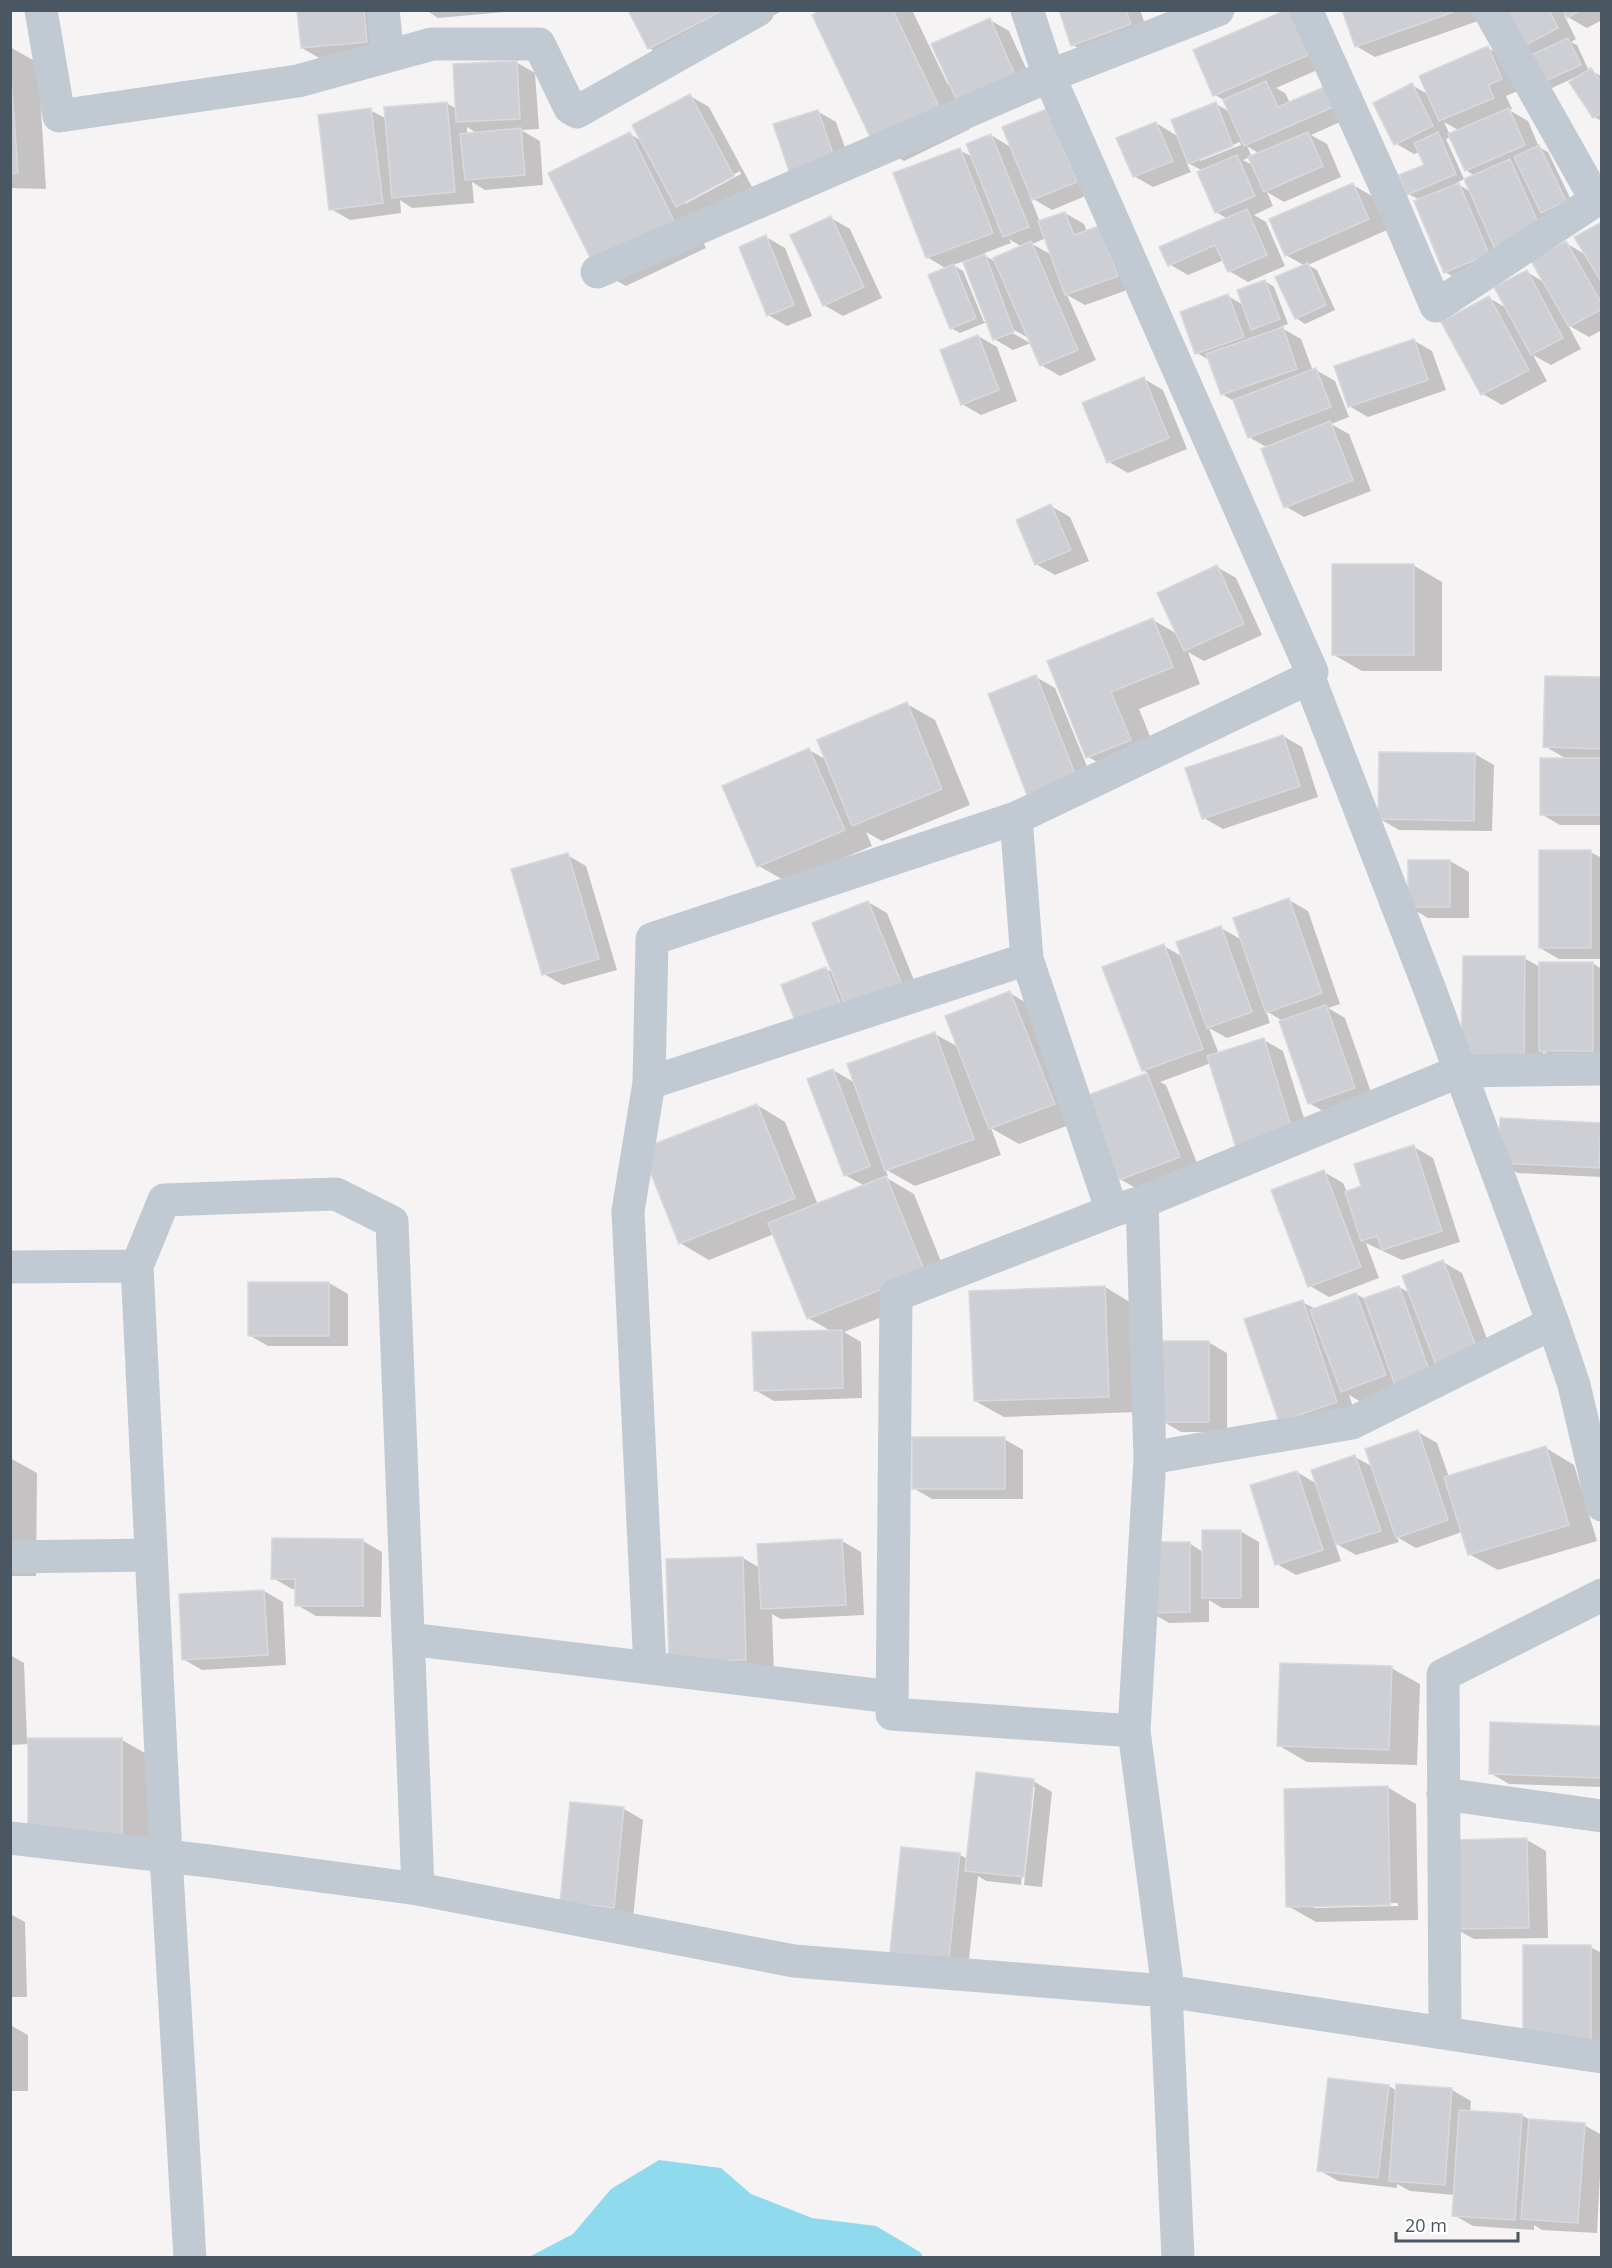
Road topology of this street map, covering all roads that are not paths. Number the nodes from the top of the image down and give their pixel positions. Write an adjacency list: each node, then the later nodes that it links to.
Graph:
1 (41, 10): 8 (street)
2 (383, 10): 8 (street)
3 (758, 10): 8 (street)
4 (1027, 10): 9 (street)
5 (1218, 10): 9 (street)
6 (1306, 10): 10 (street)
7 (1489, 10): 10 (street)
8 (388, 56)
9 (1049, 76): 11 (street); 12 (street)
10 (1599, 197)
11 (597, 272)
12 (1309, 678): 13 (street); 16 (street)
13 (1016, 818): 14 (street); 17 (street)
14 (1027, 958): 17 (street); 18 (street)
15 (1602, 1069): 16 (street)
16 (1460, 1071): 18 (street); 21 (street)
17 (649, 1083): 28 (street)
18 (1127, 1207): 22 (street); 29 (street)
19 (137, 1266): 20 (street); 24 (street); 27 (street)
20 (10, 1267)
21 (1553, 1323): 22 (street); 23 (street)
22 (1150, 1458): 30 (street)
23 (1602, 1505)
24 (151, 1555): 25 (street); 34 (street)
25 (10, 1557)
26 (1602, 1595): 31 (street)
27 (408, 1639): 28 (street); 35 (street)
28 (650, 1668): 29 (street)
29 (892, 1696): 30 (street)
30 (1134, 1731): 36 (street)
31 (1443, 1794): 32 (street); 37 (street)
32 (1602, 1816)
33 (10, 1838): 34 (street)
34 (166, 1857): 35 (street); 39 (street)
35 (418, 1889): 36 (street)
36 (1166, 1991): 37 (street); 40 (street)
37 (1445, 2033): 38 (street)
38 (1602, 2057)
39 (190, 2258)
40 (1178, 2258)

